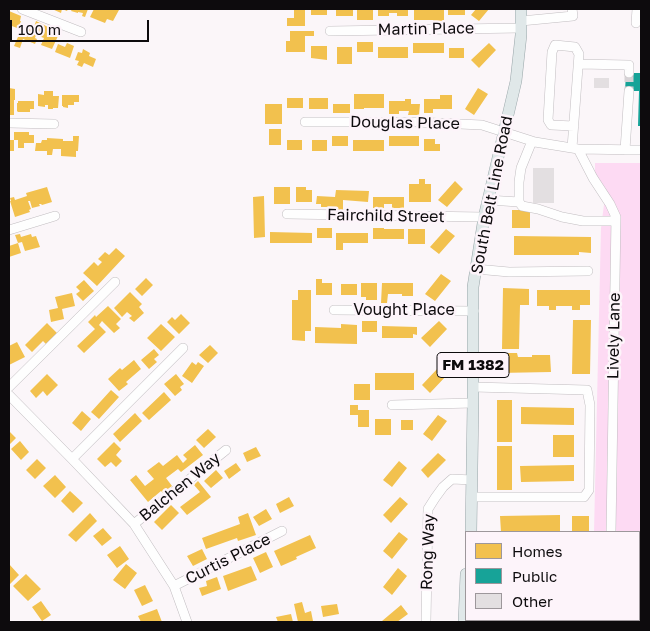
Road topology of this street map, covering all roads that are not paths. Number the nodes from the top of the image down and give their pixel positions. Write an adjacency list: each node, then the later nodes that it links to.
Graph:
1 (22, 9): 8 (street)
2 (521, 9): 6 (main road, South Belt Line Road / FM 1382)
3 (572, 9): 6 (street, Martin Place)
4 (637, 9): 5 (street)
5 (636, 23)
6 (521, 24): 7 (street, Martin Place); 16 (main road, South Belt Line Road / FM 1382)
7 (330, 31)
8 (81, 32)
9 (578, 64): 10 (street); 15 (street); 15 (street)
10 (629, 73)
11 (629, 91): 19 (street)
12 (305, 122): 16 (street, Douglas Place)
13 (9, 123): 14 (street)
14 (54, 124)
15 (574, 126): 18 (street)
16 (503, 132): 17 (street, Douglas Place); 21 (main road, South Belt Line Road / FM 1382)
17 (532, 141): 18 (street, Douglas Place); 22 (street)
18 (575, 148): 19 (street, Douglas Place); 26 (street, Lively Lane)
19 (625, 150): 20 (street, Douglas Place)
20 (641, 150)
21 (488, 200): 22 (street); 25 (main road, South Belt Line Road / FM 1382)
22 (519, 202): 26 (street)
23 (287, 214): 25 (street, Fairchild Street)
24 (55, 216): 27 (street)
25 (484, 218): 28 (main road, South Belt Line Road / FM 1382)
26 (616, 221): 46 (street, Lively Lane)
27 (9, 230)
28 (476, 269): 29 (street); 32 (main road, South Belt Line Road / FM 1382)
29 (588, 271)
30 (115, 282): 34 (street)
31 (334, 310): 32 (street, Vought Place)
32 (474, 311): 35 (main road, South Belt Line Road / FM 1382)
33 (183, 348): 40 (street)
34 (9, 387)
35 (473, 388): 37 (main road, South Belt Line Road / FM 1382); 42 (street)
36 (9, 395): 40 (street)
37 (473, 403): 38 (street); 41 (main road, South Belt Line Road / FM 1382)
38 (392, 405)
39 (226, 450): 43 (street, Balchen Way)
40 (72, 459): 43 (street)
41 (472, 480): 42 (main road, South Belt Line Road / FM 1382); 49 (street, Rong Way)
42 (471, 497): 45 (main road, South Belt Line Road / FM 1382)
43 (134, 524): 47 (street)
44 (282, 531): 47 (street, Curtis Place)
45 (471, 531)
46 (611, 531)
47 (174, 586): 48 (street)
48 (188, 622)
49 (426, 622)

